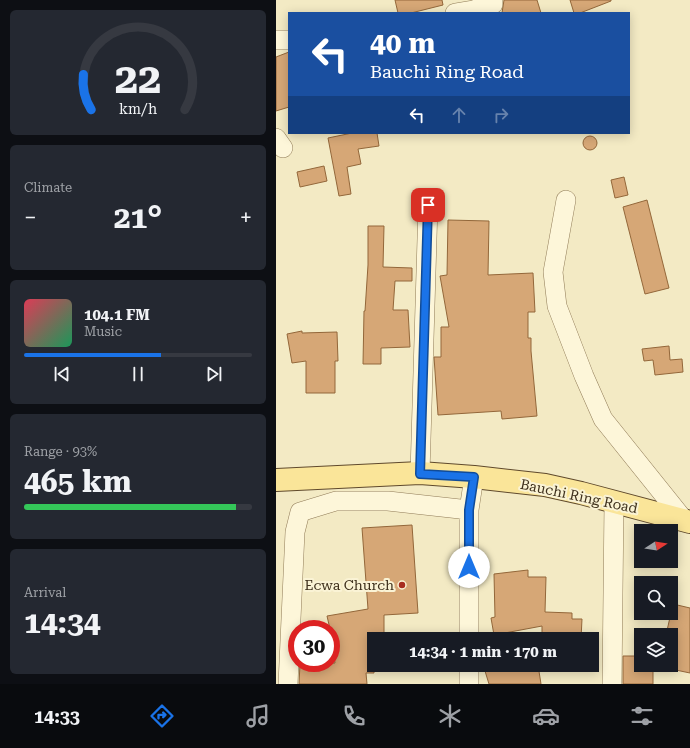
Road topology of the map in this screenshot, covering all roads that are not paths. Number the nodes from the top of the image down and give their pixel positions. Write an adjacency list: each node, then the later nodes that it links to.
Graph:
1 (495, 4): 2 (street)
2 (461, 12)
3 (276, 40): 4 (street)
4 (288, 40)
5 (566, 200): 12 (street)
6 (428, 205): 7 (street)
7 (420, 474): 8 (main road, Bauchi Ring Road); 9 (main road, Bauchi Ring Road)
8 (474, 477): 10 (main road, Bauchi Ring Road); 11 (street)
9 (276, 480)
10 (614, 503): 12 (main road, Bauchi Ring Road); 17 (street)
11 (469, 510): 13 (street); 15 (street)
12 (687, 521)
13 (469, 632)
14 (469, 672): 16 (street)
15 (288, 684)
16 (469, 684)
17 (612, 684)

